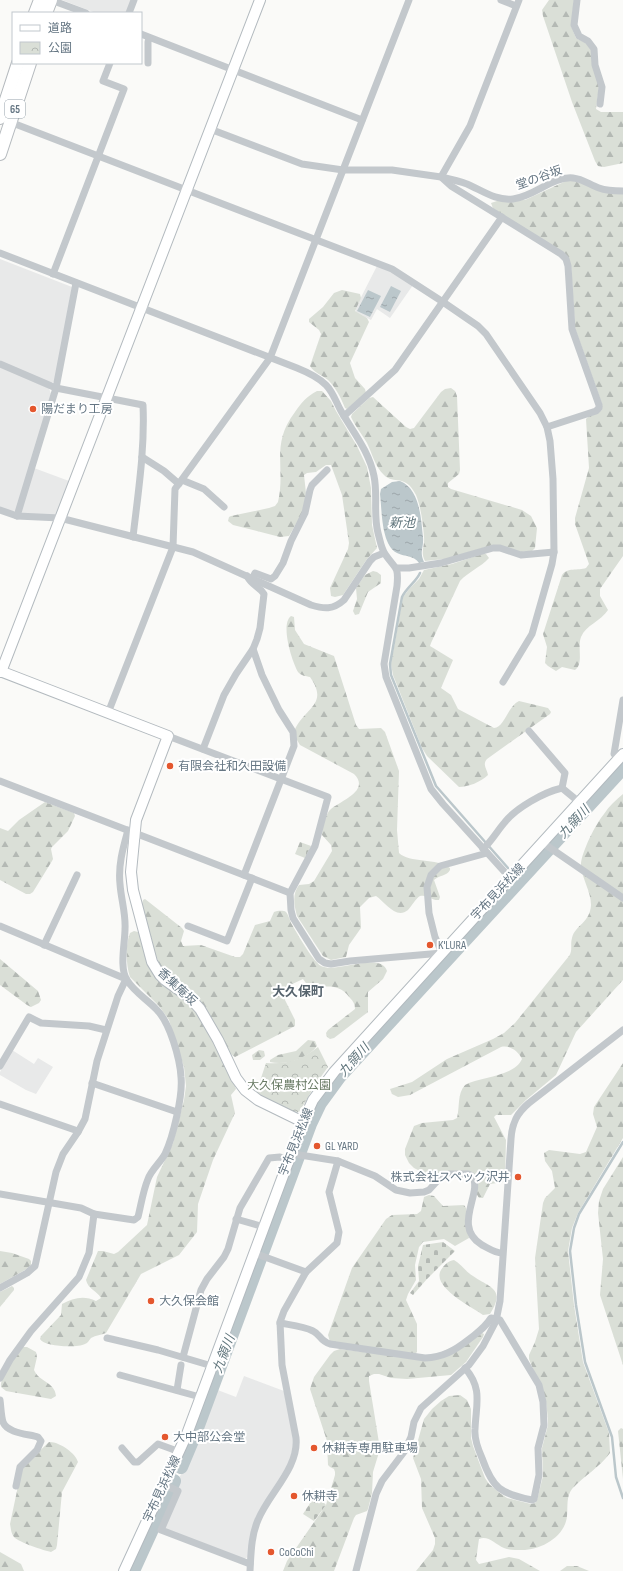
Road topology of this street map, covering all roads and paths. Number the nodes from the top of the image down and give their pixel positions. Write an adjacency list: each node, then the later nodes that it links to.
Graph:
1 (40, 0): 9 (main road)
2 (51, 0): 10 (main road); 11 (street)
3 (134, 0): 12 (street)
4 (260, 0): 19 (street)
5 (409, 0): 22 (street)
6 (501, 0): 8 (street)
7 (577, 0): 20 (street)
8 (518, 3): 27 (street)
9 (35, 12)
10 (46, 12)
11 (83, 12)
12 (129, 12)
13 (142, 34): 14 (street)
14 (149, 38): 15 (street); 19 (street)
15 (148, 63)
16 (18, 64): 21 (main road, 65)
17 (30, 64): 21 (main road, 65)
18 (110, 64): 25 (street)
19 (233, 70): 22 (street); 23 (street)
20 (600, 104)
21 (3, 118): 24 (main road, 65); 25 (street)
22 (362, 120): 26 (street)
23 (210, 129): 26 (street, 堂の谷坂); 28 (street)
24 (0, 154)
25 (99, 155): 28 (street); 33 (street)
26 (343, 170): 27 (street, 堂の谷坂); 31 (street)
27 (441, 177): 29 (street, 堂の谷坂); 30 (street)
28 (187, 189): 31 (street); 36 (street)
29 (623, 191)
30 (502, 217): 35 (street); 42 (street)
31 (316, 240): 35 (street); 37 (street)
32 (0, 254): 33 (street)
33 (53, 274): 34 (street)
34 (76, 283): 36 (street); 39 (street)
35 (443, 302): 41 (street); 42 (street)
36 (141, 308): 37 (street); 40 (street)
37 (270, 358): 41 (street); 45 (street)
38 (0, 364): 39 (street)
39 (56, 388): 40 (street); 48 (street)
40 (106, 398): 43 (street); 49 (street)
41 (344, 416): 53 (street)
42 (547, 427): 52 (street)
43 (142, 457): 45 (street); 50 (street)
44 (327, 470): 55 (street)
45 (180, 482): 46 (street); 51 (street)
46 (224, 507)
47 (0, 510): 48 (street)
48 (17, 516): 49 (street)
49 (60, 518): 50 (street); 57 (street)
50 (133, 537): 51 (street)
51 (173, 547): 55 (street); 60 (street)
52 (554, 552): 54 (street); 58 (street)
53 (384, 553): 54 (street); 55 (street)
54 (397, 568): 71 (street)
55 (250, 577): 56 (street)
56 (254, 649): 63 (street); 65 (street)
57 (0, 672): 60 (street)
58 (503, 682)
59 (623, 700): 64 (street)
60 (108, 713): 62 (street)
61 (529, 731): 67 (street)
62 (168, 736): 63 (street); 69 (street, 香集庵坂)
63 (203, 749): 65 (street)
64 (621, 756): 68 (street, 宇布見浜松線)
65 (281, 779): 73 (street); 76 (street)
66 (0, 781): 69 (street)
67 (562, 788): 68 (street); 71 (street)
68 (580, 802): 70 (street, 宇布見浜松線)
69 (131, 832): 73 (street); 82 (street); 89 (street, 香集庵坂)
70 (547, 846): 75 (street, 宇布見浜松線); 77 (street)
71 (487, 848): 75 (street); 81 (street)
72 (77, 875): 80 (street)
73 (244, 875): 74 (street)
74 (252, 878): 76 (street); 79 (street)
75 (510, 878): 81 (street, 宇布見浜松線)
76 (290, 893): 81 (street)
77 (623, 898)
78 (0, 926): 80 (street)
79 (188, 926)
80 (44, 945): 82 (street)
81 (442, 953): 89 (street, 宇布見浜松線)
82 (126, 979): 83 (street); 88 (street)
83 (106, 1030): 85 (street); 86 (street)
84 (623, 1030): 98 (street)
85 (0, 1066)
86 (92, 1083): 88 (street); 90 (street)
87 (0, 1104): 90 (street)
88 (177, 1112): 95 (street)
89 (303, 1122): 91 (street, 宇布見浜松線)
90 (78, 1132): 94 (street)
91 (294, 1155): 92 (street); 96 (street); 97 (street, 宇布見浜松線)
92 (338, 1161): 98 (street); 100 (street)
93 (0, 1194): 94 (street)
94 (49, 1202): 95 (street); 101 (street)
95 (94, 1214): 109 (street)
96 (236, 1219): 97 (street); 105 (street)
97 (264, 1227): 99 (street, 宇布見浜松線)
98 (502, 1253): 102 (street)
99 (259, 1255): 100 (street); 106 (street, 宇布見浜松線)
100 (306, 1272): 103 (street)
101 (0, 1288)
102 (497, 1318): 103 (street); 107 (street); 107 (street)
103 (280, 1323): 117 (street)
104 (107, 1338): 105 (street)
105 (182, 1361): 106 (street); 110 (street)
106 (212, 1366): 111 (street, 宇布見浜松線)
107 (465, 1368): 119 (street)
108 (120, 1374): 110 (street)
109 (0, 1378)
110 (177, 1390): 111 (street)
111 (200, 1397): 114 (street, 宇布見浜松線)
112 (0, 1400): 115 (street)
113 (122, 1448): 114 (street)
114 (180, 1452): 116 (street, 宇布見浜松線)
115 (16, 1486)
116 (169, 1487): 117 (street); 118 (street, 宇布見浜松線)
117 (250, 1568)
118 (124, 1571)
119 (356, 1571)

